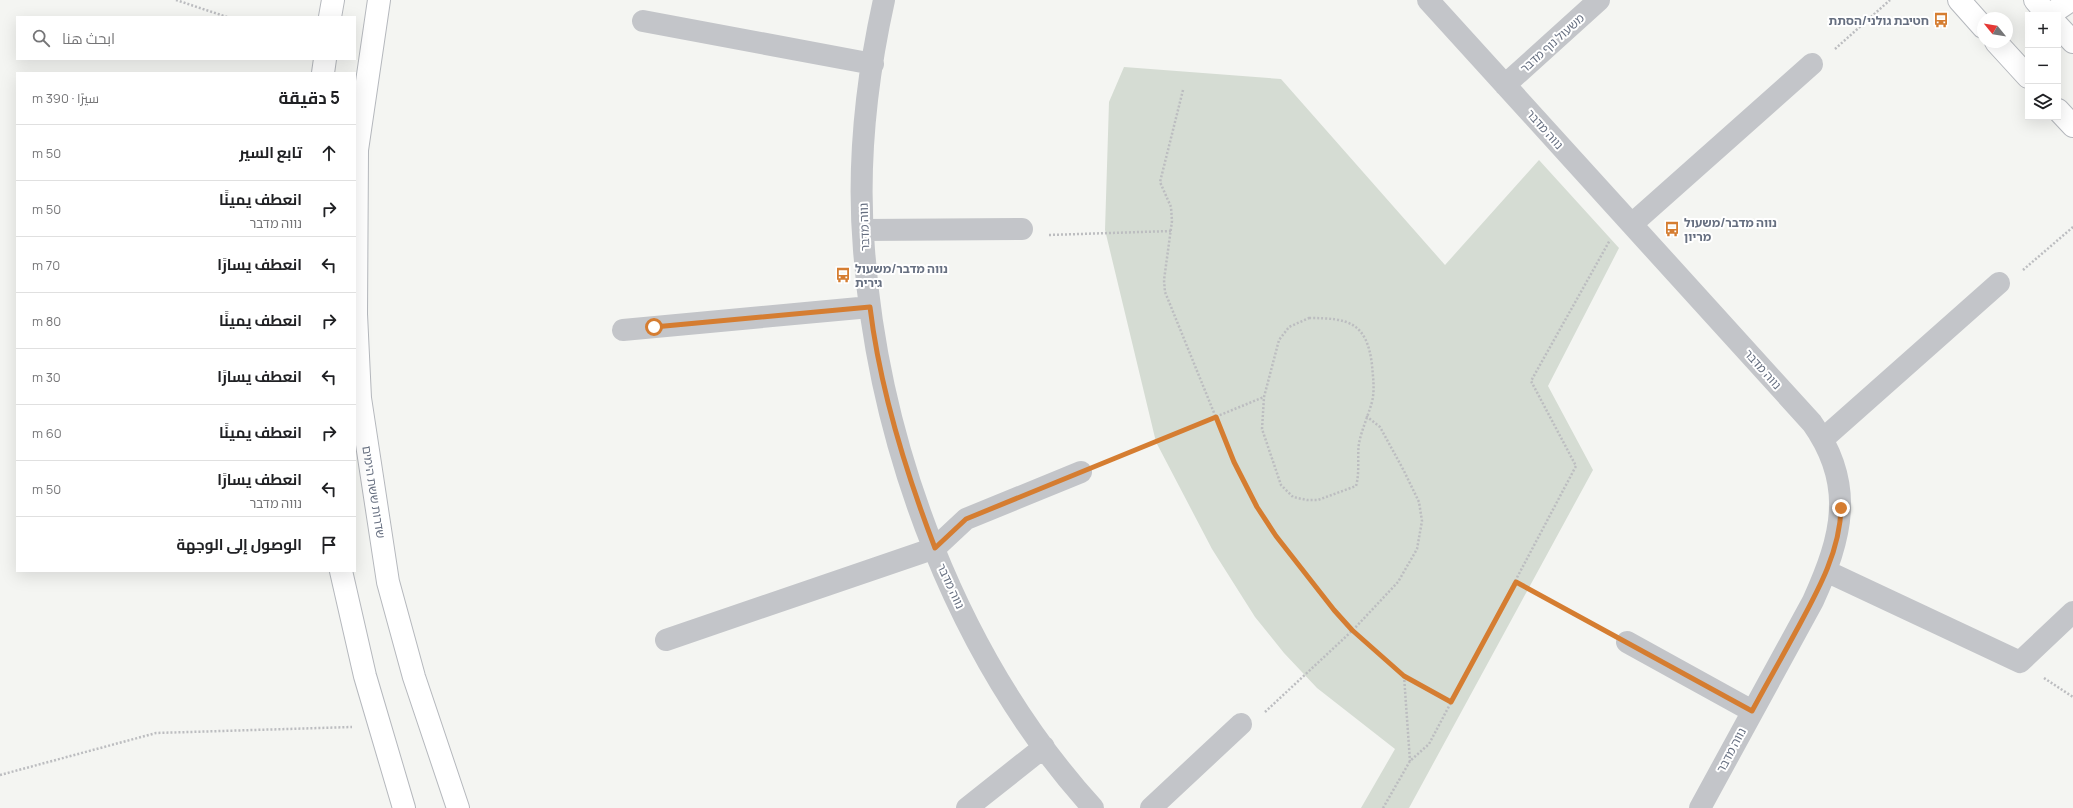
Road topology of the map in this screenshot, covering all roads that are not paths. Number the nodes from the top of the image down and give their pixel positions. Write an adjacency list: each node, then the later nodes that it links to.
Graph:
1 (333, 0): 11 (main road)
2 (379, 0): 43 (main road, שדרות ששת הימים)
3 (884, 0): 18 (street, נווה מדבר)
4 (1428, 0): 22 (street, נווה מדבר)
5 (1599, 0): 22 (street, משעול נוף מדבר)
6 (1959, 0): 12 (main road)
7 (2035, 0): 9 (main road)
8 (2071, 0): 10 (main road)
9 (2045, 12)
10 (2053, 12)
11 (330, 16)
12 (1977, 20)
13 (643, 21): 18 (street)
14 (2061, 29): 15 (main road)
15 (2073, 42)
16 (2001, 48): 21 (main road)
17 (325, 60): 20 (main road)
18 (873, 64): 26 (street, נווה מדבר)
19 (1812, 64): 25 (street)
20 (323, 72)
21 (2025, 74)
22 (1506, 85): 25 (street, נווה מדבר)
23 (2061, 113): 24 (main road)
24 (2073, 126)
25 (1628, 220): 31 (street, נווה מדבר)
26 (863, 230): 27 (street); 29 (street, נווה מדבר)
27 (1022, 230)
28 (1999, 283): 31 (street)
29 (870, 307): 30 (street); 33 (street, נווה מדבר)
30 (623, 330)
31 (1823, 439): 34 (street, נווה מדבר)
32 (1081, 472): 33 (street)
33 (935, 548): 37 (street); 41 (street, נווה מדבר)
34 (1826, 571): 36 (street); 39 (street, נווה מדבר)
35 (341, 572): 42 (main road)
36 (2073, 612)
37 (666, 640)
38 (1626, 642): 39 (street)
39 (1752, 711): 47 (street, נווה מדבר)
40 (1241, 724): 46 (street)
41 (1044, 747): 44 (street); 45 (street, נווה מדבר)
42 (404, 808)
43 (458, 808)
44 (967, 808)
45 (1093, 808)
46 (1151, 808)
47 (1700, 808)

